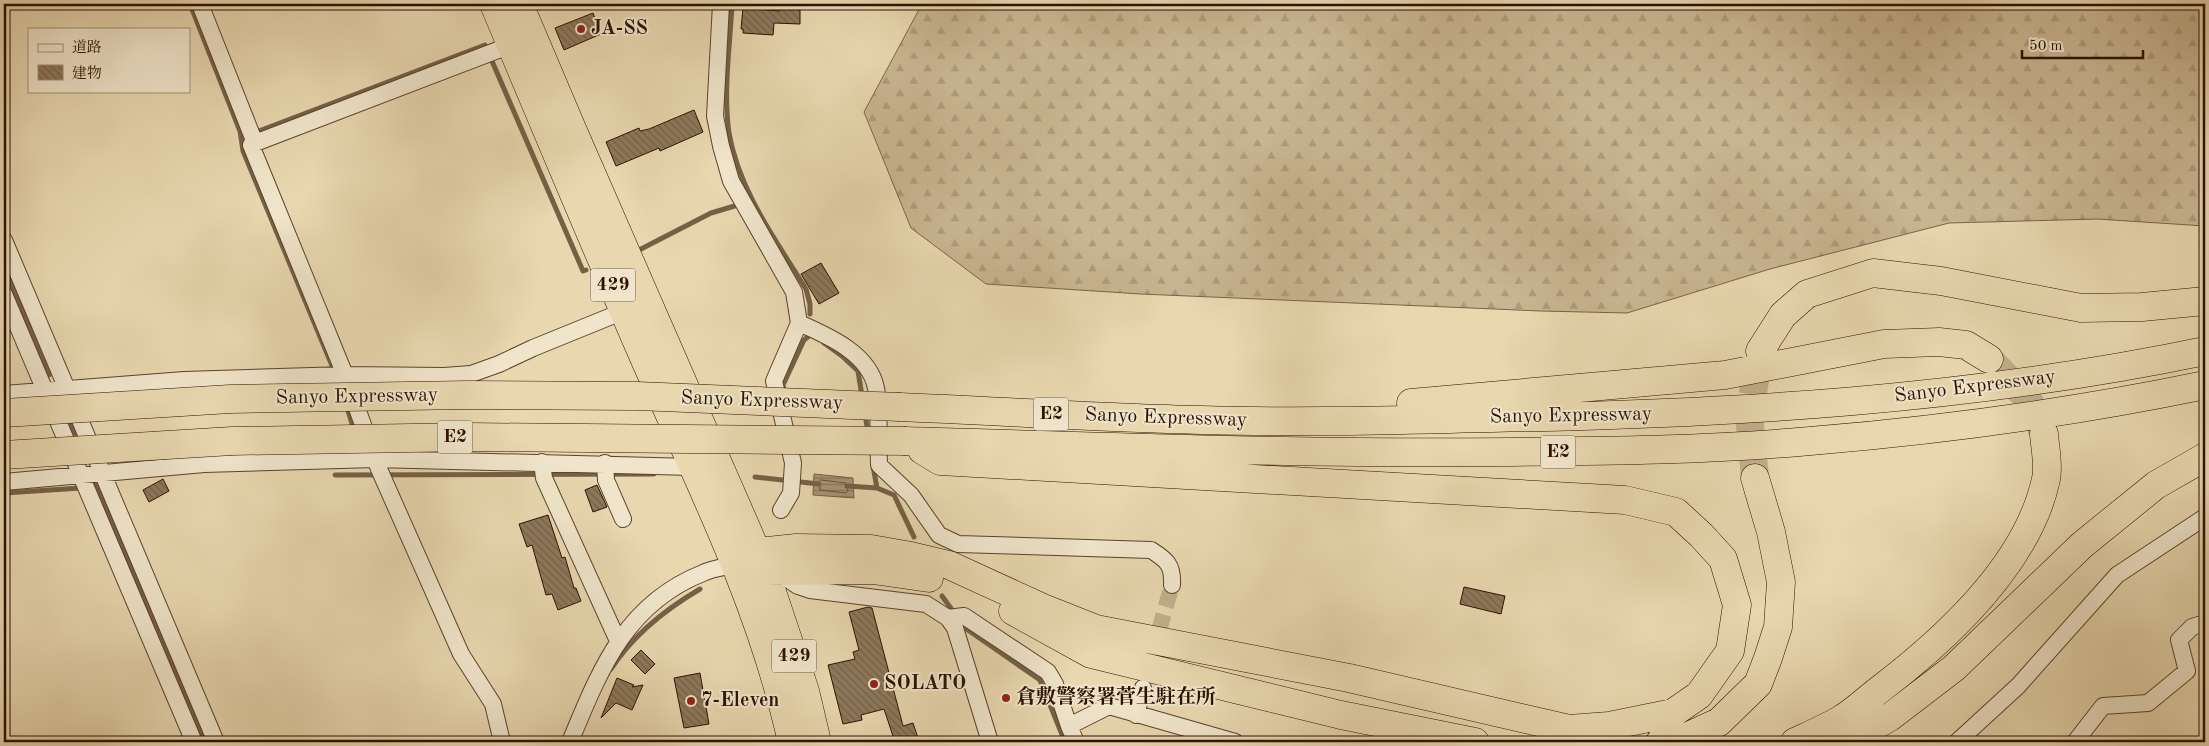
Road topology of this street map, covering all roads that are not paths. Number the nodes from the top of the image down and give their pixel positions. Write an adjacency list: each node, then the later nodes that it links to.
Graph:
1 (200, 4): 6 (street)
2 (494, 4): 5 (highway, 429)
3 (519, 4): 37 (highway, 429)
4 (721, 4): 11 (street)
5 (497, 50): 6 (street); 10 (highway, 429)
6 (252, 138): 15 (street)
7 (4, 240): 17 (street)
8 (4, 294): 18 (street)
9 (2205, 301): 13 (highway)
10 (624, 311): 15 (street); 26 (highway, 429)
11 (799, 323): 34 (street); 38 (street)
12 (2205, 350): 21 (highway, Sanyo Expressway / E2)
13 (1760, 351)
14 (1988, 359): 21 (highway)
15 (346, 375): 17 (street); 27 (street)
16 (2205, 385): 23 (highway, Sanyo Expressway / E2)
17 (67, 388): 18 (street); 30 (street)
18 (44, 390): 19 (street); 31 (street)
19 (4, 394)
20 (4, 413): 21 (highway, Sanyo Expressway / E2, bridge)
21 (1202, 420)
22 (2044, 434): 58 (highway)
23 (906, 441): 24 (highway, Sanyo Expressway / E2, bridge); 45 (highway)
24 (4, 455)
25 (2205, 457): 59 (highway)
26 (693, 467): 29 (street); 37 (highway, 429)
27 (379, 469): 28 (street); 30 (street); 48 (street)
28 (543, 470): 29 (street); 41 (street)
29 (606, 471): 36 (street)
30 (102, 472): 31 (street); 47 (street)
31 (81, 475): 33 (street); 46 (street)
32 (1755, 478): 57 (highway)
33 (4, 482)
34 (781, 510)
35 (2205, 517): 60 (street)
36 (623, 519)
37 (758, 564): 39 (street); 41 (street); 45 (highway); 50 (highway, 429); 51 (highway, 429); 55 (highway)
38 (1172, 585)
39 (953, 617): 44 (street); 52 (street)
40 (2205, 623): 61 (street)
41 (618, 641): 49 (street)
42 (1143, 688): 43 (street)
43 (1136, 715): 44 (street); 54 (street)
44 (1069, 726): 53 (street)
45 (1570, 729): 56 (highway)
46 (194, 742)
47 (216, 742)
48 (502, 742)
49 (570, 742)
50 (792, 742)
51 (817, 742)
52 (990, 742)
53 (1076, 742)
54 (1235, 742)
55 (1475, 742)
56 (1606, 742)
57 (1660, 742)
58 (1796, 742)
59 (1846, 742)
60 (1957, 742)
61 (2075, 742)

